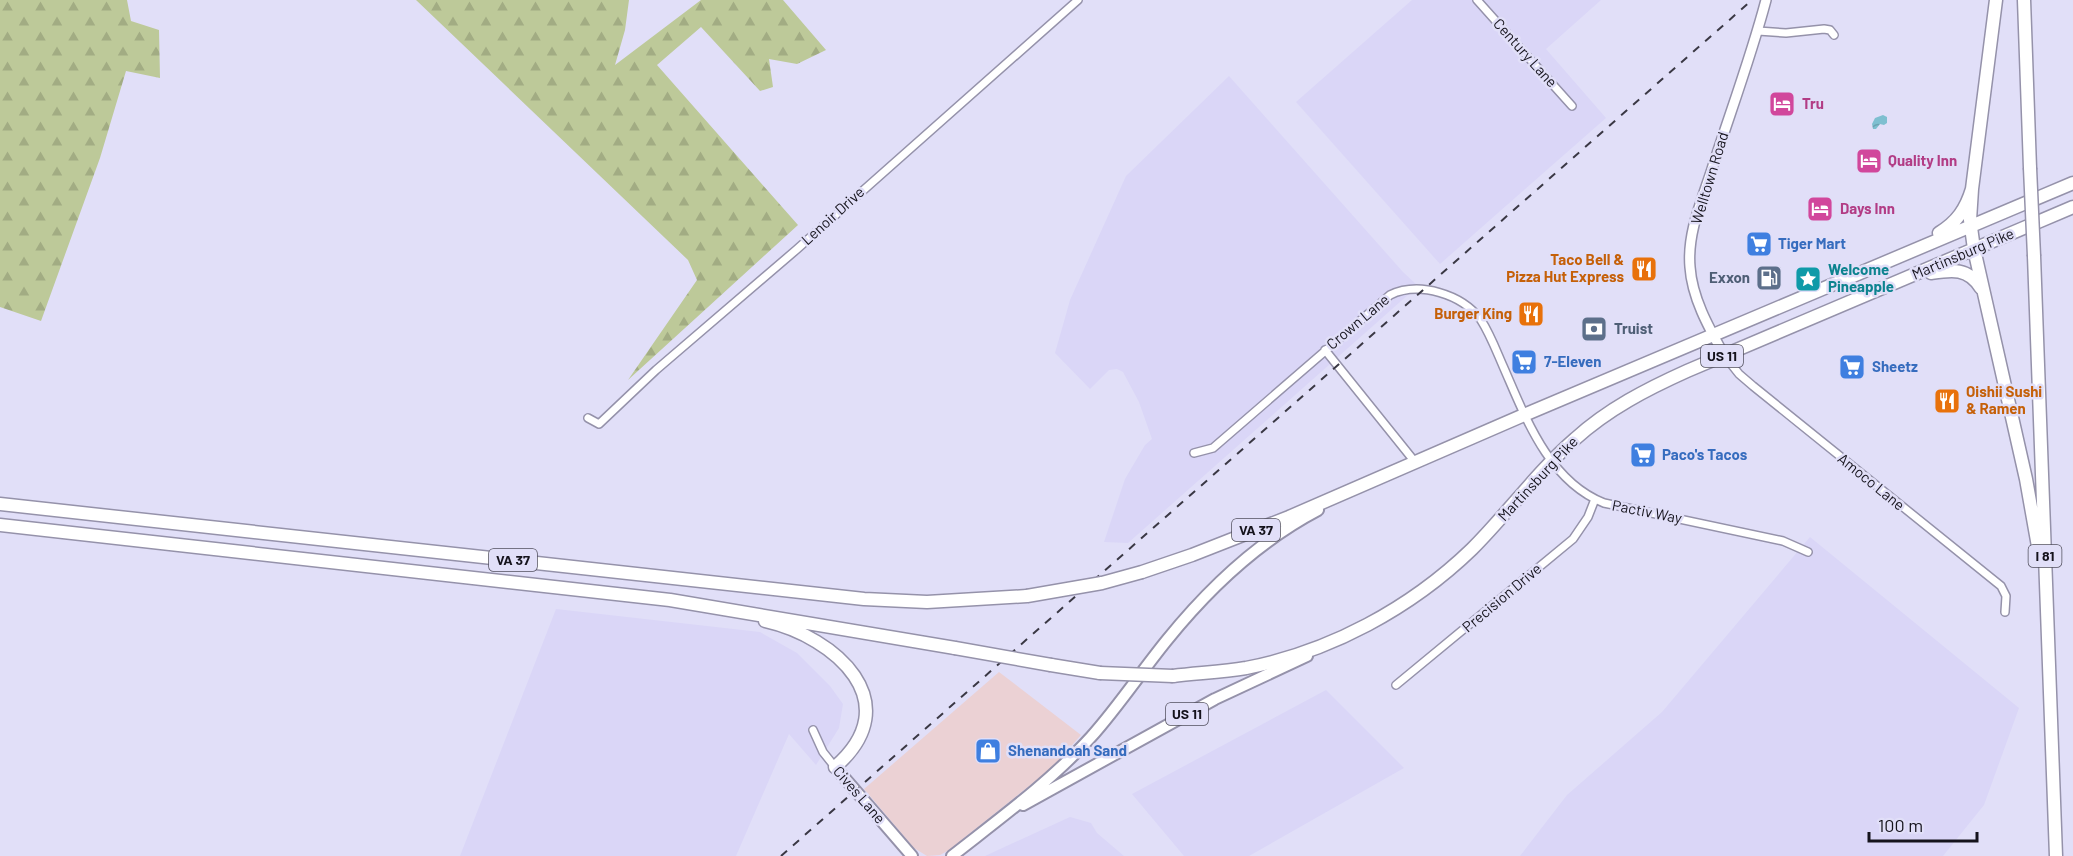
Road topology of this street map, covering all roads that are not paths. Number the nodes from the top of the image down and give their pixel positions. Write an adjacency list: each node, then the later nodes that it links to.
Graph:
1 (1078, 0): 21 (street, Lenoir Drive)
2 (1478, 0): 8 (street, Century Lane)
3 (1766, 0): 6 (street, Welltown Road)
4 (1996, 0): 10 (highway)
5 (2024, 0): 31 (highway, I 81, bridge)
6 (1758, 31): 7 (street); 17 (street, Welltown Road)
7 (1834, 35)
8 (1572, 106)
9 (2073, 183): 12 (highway, Martinsburg Pike / US 11)
10 (1972, 189): 12 (highway); 14 (highway)
11 (2073, 207): 13 (highway, Martinsburg Pike / US 11)
12 (1971, 226): 13 (highway); 14 (highway, Martinsburg Pike / US 11)
13 (1974, 249): 15 (highway, Martinsburg Pike / US 11); 16 (highway)
14 (1896, 259): 17 (highway, Martinsburg Pike / US 11)
15 (1909, 277): 16 (highway); 19 (highway, Martinsburg Pike / US 11)
16 (1983, 294): 31 (highway)
17 (1713, 336): 19 (street, Welltown Road); 20 (highway, Martinsburg Pike / US 11)
18 (1325, 350): 20 (street, Crown Lane); 22 (street, Crown Lane); 24 (street)
19 (1724, 355): 23 (highway, Martinsburg Pike / US 11); 32 (street, Amoco Lane)
20 (1524, 415): 23 (street, Pactiv Way); 24 (highway, Martinsburg Pike / US 11)
21 (588, 418)
22 (1194, 453)
23 (1552, 461): 26 (street, Pactiv Way); 33 (highway, Martinsburg Pike / US 11)
24 (1415, 462): 25 (highway, Martinsburg Pike / US 11)
25 (1368, 482): 27 (highway, VA 37, bridge); 37 (main road, US 11)
26 (1595, 499): 29 (street, Pactiv Way); 34 (street, Precision Drive)
27 (0, 504)
28 (0, 525): 30 (highway, VA 37)
29 (1808, 552)
30 (513, 580): 33 (highway, VA 37, bridge); 36 (highway)
31 (2046, 582): 40 (highway, I 81)
32 (2005, 612)
33 (1382, 618): 37 (main road, US 11)
34 (1396, 686)
35 (813, 730): 36 (street, Cives Lane)
36 (835, 767): 38 (main road, Cives Lane)
37 (997, 820): 39 (main road, US 11)
38 (912, 856)
39 (952, 856)
40 (2056, 856)

